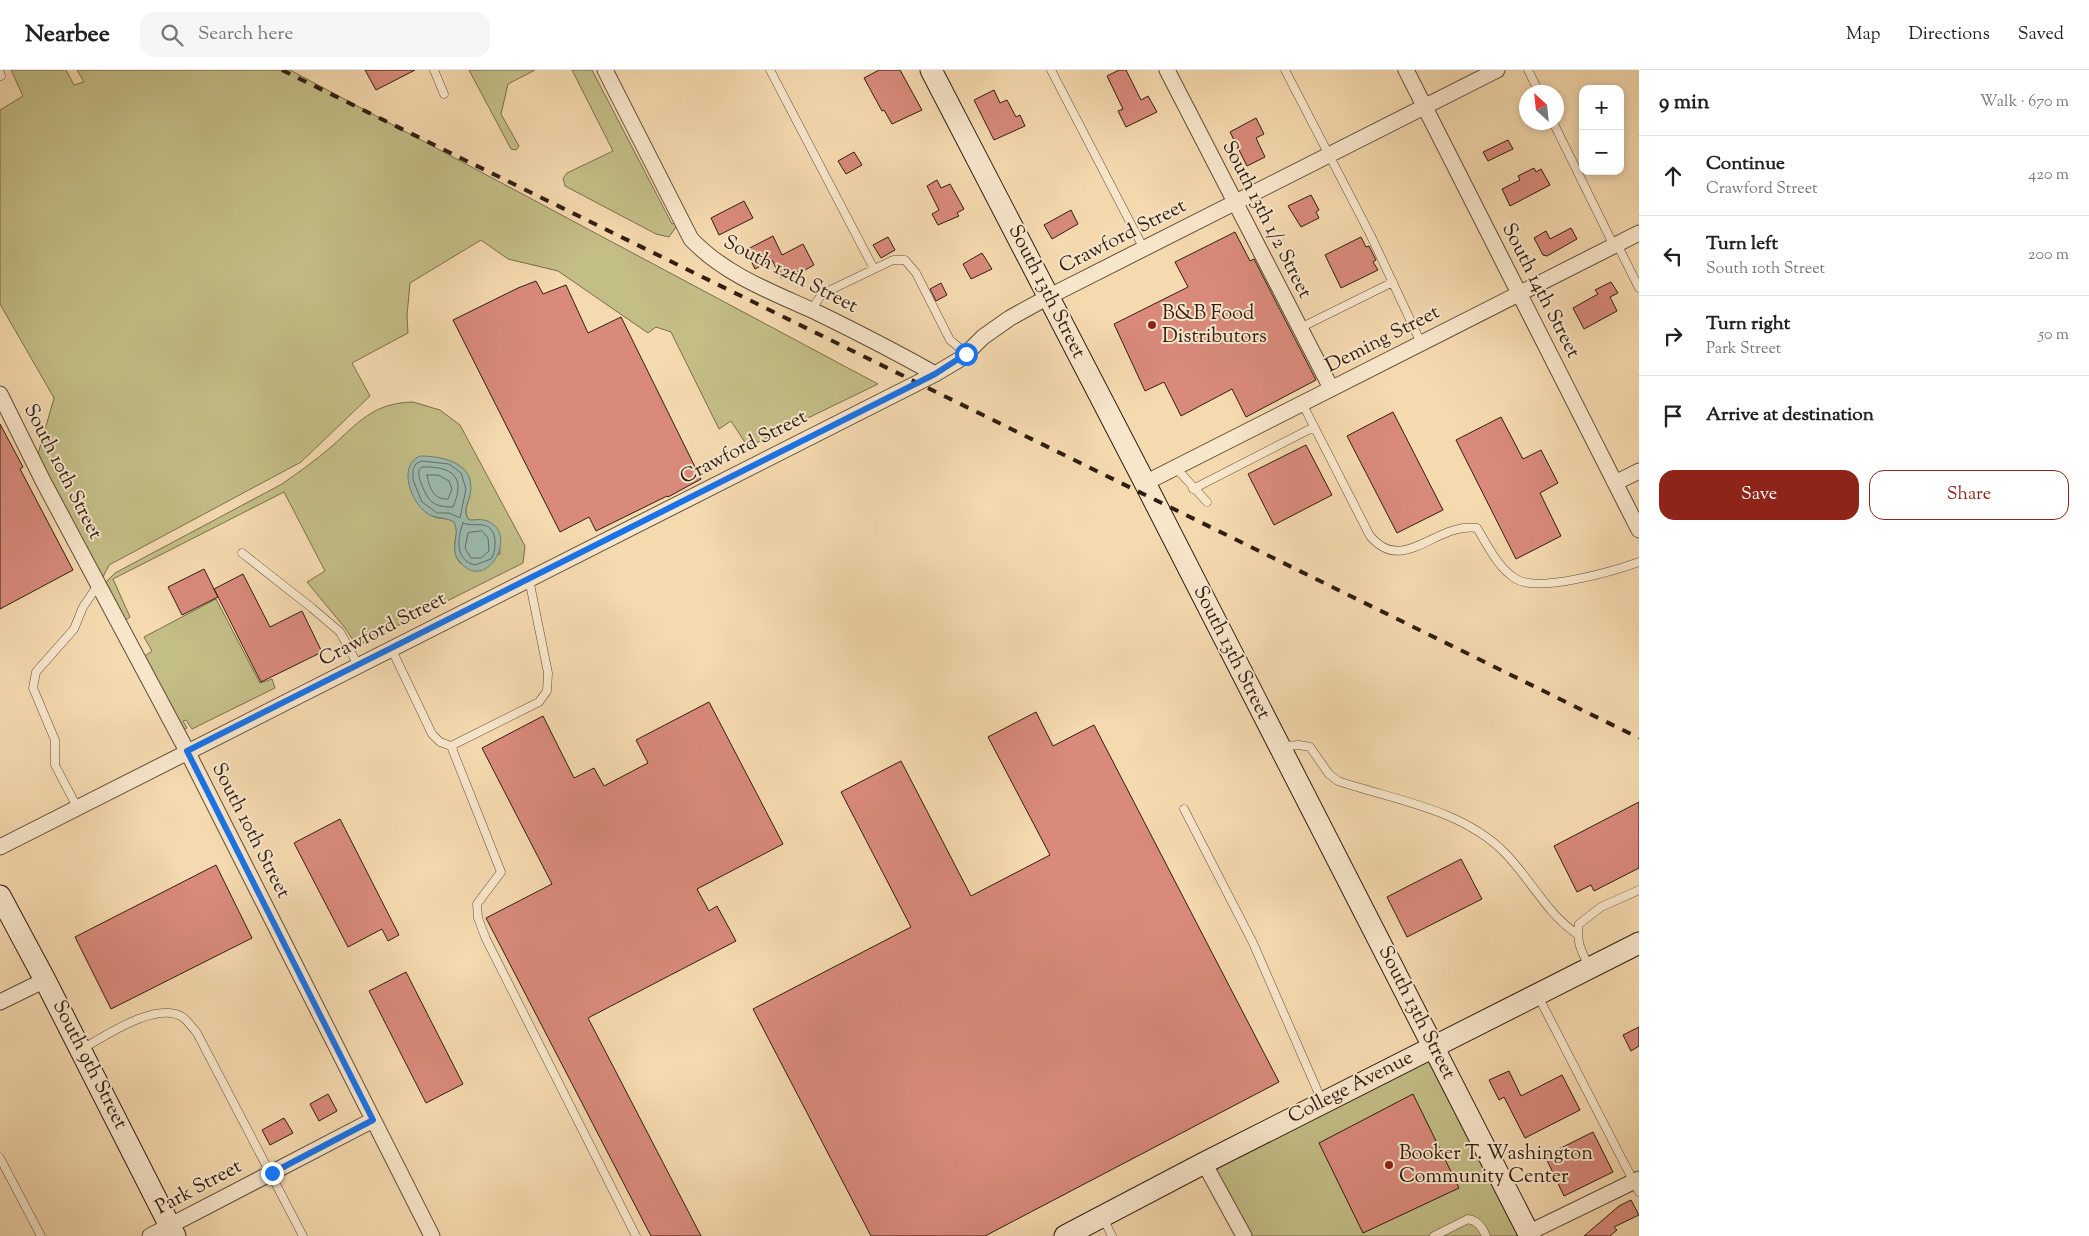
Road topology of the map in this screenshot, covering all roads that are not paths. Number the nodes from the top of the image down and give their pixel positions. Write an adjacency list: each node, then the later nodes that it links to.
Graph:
1 (434, 70): 12 (lane)
2 (605, 70): 25 (street, South 12th Street)
3 (770, 70): 20 (lane)
4 (931, 70): 24 (main road, South 13th Street)
5 (1051, 70): 19 (lane)
6 (1167, 70): 16 (street, South 13th 1/2 Street)
7 (1284, 70): 15 (lane)
8 (1406, 70): 13 (street, South 14th Street)
9 (1497, 70): 13 (street, Crawford Street)
10 (1528, 70): 11 (lane)
11 (1536, 85)
12 (444, 94)
13 (1425, 106): 15 (street, Crawford Street); 23 (street, South 14th Street)
14 (1557, 130): 18 (lane)
15 (1328, 156): 16 (street, Crawford Street); 21 (lane)
16 (1234, 203): 19 (street, Crawford Street); 26 (street, South 13th 1/2 Street)
17 (1639, 234): 18 (street, Deming Street)
18 (1616, 245): 22 (lane); 23 (street, Deming Street)
19 (1144, 248): 24 (street, Crawford Street)
20 (874, 269): 25 (lane); 28 (lane)
21 (1394, 282): 26 (lane); 27 (lane)
22 (1639, 288)
23 (1519, 294): 27 (street, Deming Street); 37 (street, South 14th Street)
24 (1048, 297): 28 (street, Crawford Street); 36 (main road, South 13th Street)
25 (811, 310): 29 (street, South 12th Street)
26 (1300, 328): 30 (street, South 13th 1/2 Street)
27 (1421, 343): 30 (street, Deming Street)
28 (966, 354): 29 (street, Crawford Street)
29 (935, 374): 43 (street, Crawford Street)
30 (1331, 388): 32 (street, Deming Street)
31 (0, 394): 44 (street, South 10th Street)
32 (1302, 403): 33 (lane); 34 (street, Deming Street)
33 (1314, 427): 38 (lane); 42 (lane)
34 (1176, 468): 36 (street, Deming Street); 38 (lane)
35 (1639, 471): 37 (street)
36 (1145, 483): 48 (main road, South 13th Street)
37 (1615, 483): 40 (street, South 14th Street)
38 (1193, 488): 39 (lane)
39 (1207, 502)
40 (1639, 530)
41 (242, 553): 46 (lane)
42 (1639, 562)
43 (529, 579): 45 (street, Crawford Street); 47 (lane)
44 (98, 585): 49 (street, South 10th Street); 50 (lane)
45 (391, 648): 46 (street, Crawford Street); 47 (lane)
46 (358, 665): 49 (street, Crawford Street)
47 (451, 746): 76 (lane)
48 (1280, 747): 55 (lane); 61 (main road, South 13th Street)
49 (187, 751): 50 (street, Crawford Street); 64 (street, South 10th Street)
50 (77, 807): 52 (street, Crawford Street)
51 (1184, 809): 63 (lane)
52 (0, 846)
53 (1639, 890): 55 (lane)
54 (0, 896): 58 (main road, South 9th Street)
55 (1577, 934): 57 (lane)
56 (1638, 945): 57 (main road, College Avenue)
57 (1590, 967): 59 (main road, College Avenue)
58 (45, 980): 60 (street); 62 (main road, South 9th Street)
59 (1537, 994): 61 (main road, College Avenue); 68 (lane)
60 (0, 1002)
61 (1433, 1046): 63 (main road, College Avenue); 71 (main road, South 13th Street)
62 (80, 1050): 67 (lane); 70 (main road, South 9th Street)
63 (1323, 1102): 66 (main road, College Avenue)
64 (373, 1120): 67 (street, Park Street); 75 (street, South 10th Street)
65 (0, 1158): 72 (lane)
66 (1204, 1163): 69 (main road, College Avenue); 79 (street)
67 (272, 1173): 70 (street, Park Street); 74 (lane)
68 (1637, 1184): 71 (street)
69 (1102, 1216): 77 (main road, College Avenue); 78 (lane)
70 (172, 1231): 73 (street, Park Street)
71 (1529, 1235)
72 (41, 1236)
73 (150, 1236)
74 (303, 1236)
75 (432, 1236)
76 (636, 1236)
77 (1065, 1236)
78 (1112, 1236)
79 (1244, 1236)
80 (1434, 1236): 81 (lane)
81 (1486, 1236)

